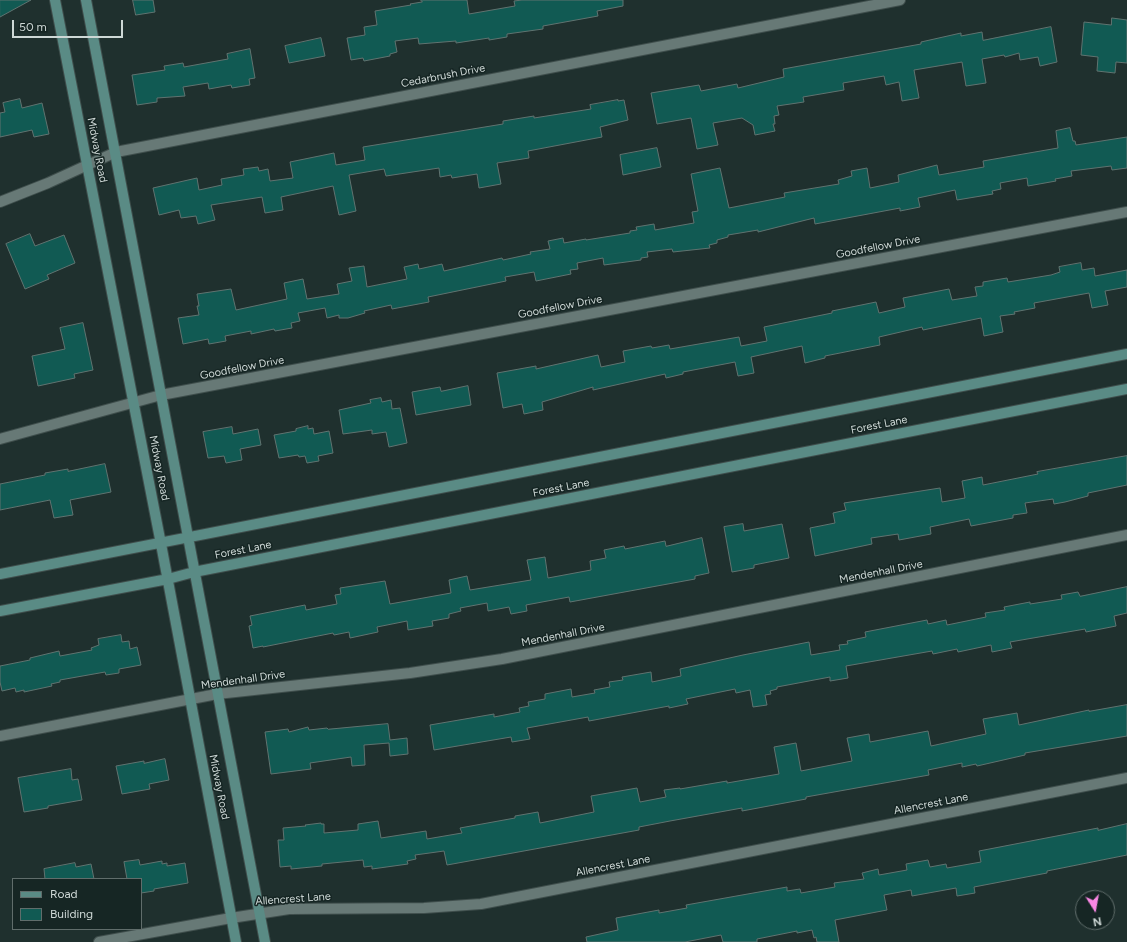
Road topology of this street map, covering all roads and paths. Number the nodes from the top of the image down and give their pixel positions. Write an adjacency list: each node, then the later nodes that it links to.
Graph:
1 (55, 0): 5 (main road, Midway Road)
2 (86, 0): 4 (main road, Midway Road)
3 (900, 0): 4 (street, Cedarbrush Drive)
4 (116, 152): 5 (street, Cedarbrush Drive); 10 (main road, Midway Road)
5 (87, 165): 6 (street, Cedarbrush Drive); 11 (main road, Midway Road)
6 (0, 202)
7 (1127, 212): 10 (street, Goodfellow Drive)
8 (1127, 354): 14 (main road, Forest Lane)
9 (1127, 389): 16 (main road, Forest Lane)
10 (161, 395): 11 (street, Goodfellow Drive); 14 (main road, Midway Road)
11 (134, 403): 12 (street, Goodfellow Drive); 15 (main road, Midway Road)
12 (0, 439)
13 (1127, 535): 20 (street, Mendenhall Drive)
14 (188, 538): 15 (main road, Forest Lane); 16 (main road, Midway Road)
15 (161, 544): 17 (main road, Forest Lane); 18 (main road, Midway Road)
16 (194, 572): 18 (main road, Forest Lane); 20 (main road, Midway Road)
17 (0, 574)
18 (168, 579): 19 (main road, Forest Lane); 21 (main road, Midway Road)
19 (0, 611)
20 (217, 694): 21 (street, Mendenhall Drive); 24 (main road, Midway Road)
21 (191, 699): 22 (street, Mendenhall Drive); 25 (main road, Midway Road)
22 (0, 736)
23 (1127, 778): 24 (street, Allencrest Lane)
24 (260, 913): 25 (street, Allencrest Lane); 28 (main road, Midway Road)
25 (231, 918): 26 (street, Allencrest Lane); 27 (main road, Midway Road)
26 (99, 942)
27 (236, 942)
28 (265, 942)

